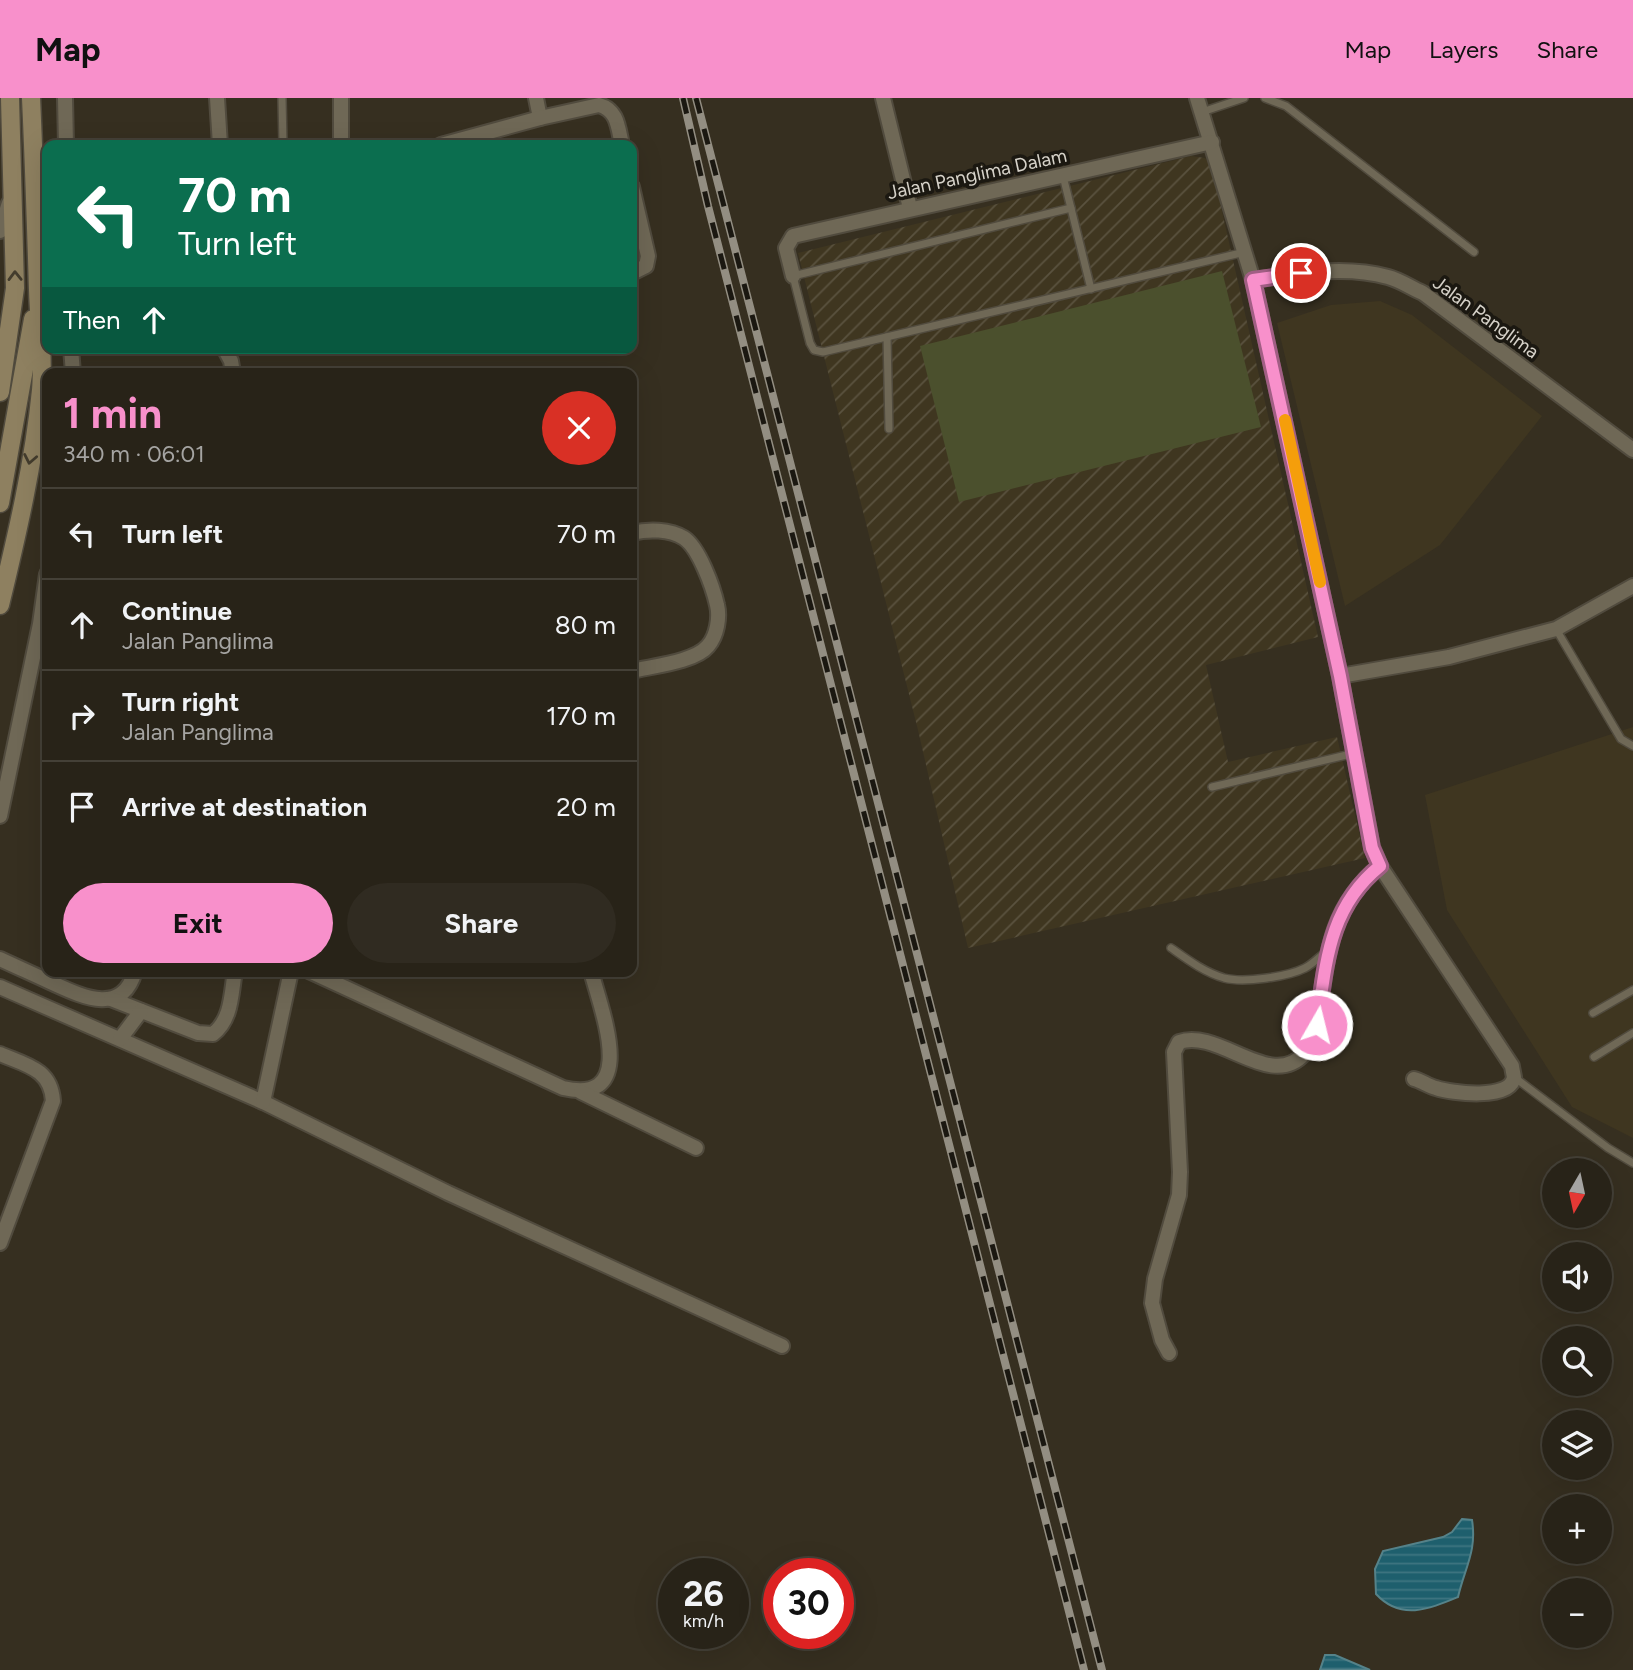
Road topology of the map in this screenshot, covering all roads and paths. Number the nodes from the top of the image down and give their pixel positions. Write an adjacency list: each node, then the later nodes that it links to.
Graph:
1 (10, 98): 21 (main road)
2 (31, 98): 32 (main road)
3 (65, 98): 13 (street)
4 (217, 98): 14 (street)
5 (282, 98): 15 (lane)
6 (341, 98): 16 (street)
7 (536, 98): 12 (street)
8 (883, 98): 22 (street)
9 (1244, 98): 11 (lane)
10 (1265, 98): 27 (lane)
11 (1200, 105): 19 (street)
12 (540, 118): 17 (street); 18 (street)
13 (66, 140)
14 (220, 140)
15 (282, 140)
16 (341, 140)
17 (459, 140)
18 (621, 140)
19 (1212, 142): 20 (street, Jalan Panglima Dalam); 26 (street)
20 (1062, 175): 22 (street, Jalan Panglima Dalam); 23 (lane)
21 (8, 182): 25 (street); 36 (main road, one-way to 21)
22 (910, 208): 29 (street, Jalan Panglima Dalam)
23 (1071, 208): 29 (lane); 31 (lane)
24 (637, 209): 28 (street)
25 (0, 231)
26 (1245, 252): 30 (street); 31 (lane)
27 (1474, 252)
28 (637, 270)
29 (793, 276): 34 (lane)
30 (1253, 280): 38 (street, Jalan Panglima); 46 (street)
31 (1091, 289): 34 (lane)
32 (38, 291): 33 (main road); 39 (main road)
33 (42, 320)
34 (887, 337): 37 (lane)
35 (42, 376): 42 (main road, one-way to 42)
36 (0, 392)
37 (889, 429)
38 (1633, 450)
39 (0, 503)
40 (637, 532): 45 (street)
41 (1633, 586): 43 (street)
42 (0, 605)
43 (1556, 629): 46 (street); 47 (lane)
44 (42, 633): 50 (street)
45 (637, 670)
46 (1340, 676): 48 (street)
47 (1633, 746)
48 (1356, 753): 49 (lane); 51 (street)
49 (1212, 787)
50 (0, 816)
51 (1380, 866): 53 (street); 69 (street)
52 (1171, 948): 53 (lane)
53 (1328, 950): 77 (street)
54 (0, 959): 62 (street)
55 (132, 977): 62 (street)
56 (234, 977): 63 (street)
57 (290, 977): 72 (street)
58 (322, 977): 71 (street)
59 (593, 977): 71 (street)
60 (0, 987): 66 (street)
61 (1633, 990): 64 (lane)
62 (111, 999): 63 (street)
63 (141, 1011): 66 (street)
64 (1593, 1013)
65 (1633, 1033): 68 (lane)
66 (120, 1039): 72 (street)
67 (0, 1054): 75 (street)
68 (1594, 1057)
69 (1514, 1077): 70 (street); 74 (lane)
70 (1414, 1079)
71 (581, 1092): 73 (street)
72 (263, 1102): 76 (street)
73 (696, 1148)
74 (1633, 1163)
75 (0, 1243)
76 (782, 1346)
77 (1170, 1353)

